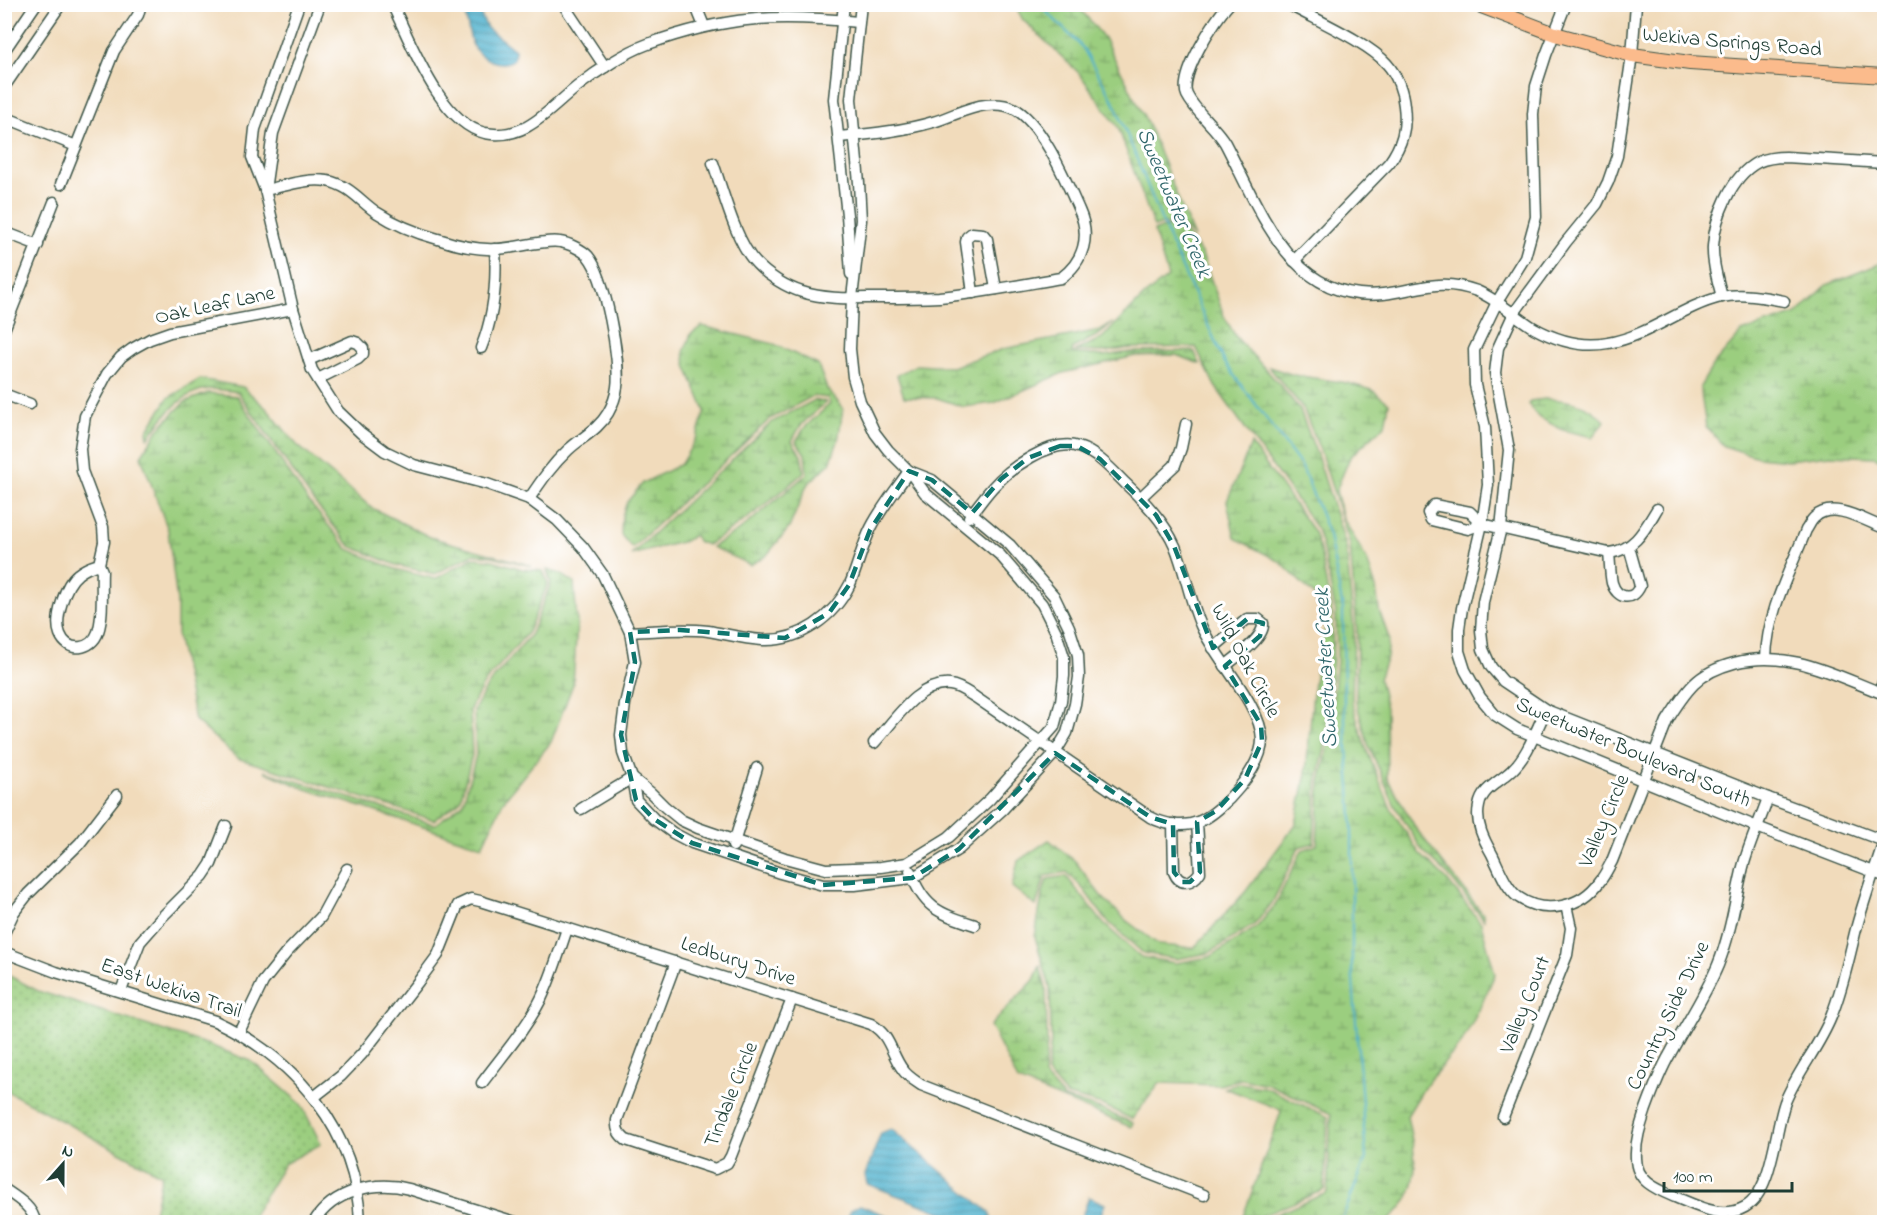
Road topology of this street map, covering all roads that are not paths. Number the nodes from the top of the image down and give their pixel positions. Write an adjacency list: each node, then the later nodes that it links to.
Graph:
1 (36, 4): 20 (street)
2 (61, 4): 25 (street)
3 (141, 4): 30 (street)
4 (299, 4): 24 (street)
5 (320, 4): 26 (street)
6 (392, 4): 22 (street)
7 (563, 4): 22 (street)
8 (695, 4): 18 (street)
9 (844, 4): 16 (street)
10 (861, 4): 17 (street)
11 (1288, 4): 39 (street)
12 (1476, 4): 19 (main road, Wekiva Springs Road)
13 (1566, 4): 19 (street, Sweetwater Boulevard South)
14 (1636, 4): 21 (street, Sweetwater Boulevard South)
15 (1226, 5): 39 (street)
16 (841, 20): 17 (street); 18 (street); 29 (street)
17 (858, 22): 28 (street)
18 (704, 26): 22 (street)
19 (1555, 34): 21 (main road, Wekiva Springs Road); 45 (street, Sweetwater Boulevard South)
20 (4, 51)
21 (1632, 55): 23 (main road, Wekiva Springs Road); 47 (street, Sweetwater Boulevard South)
22 (605, 67)
23 (1884, 76)
24 (270, 85): 26 (street); 34 (street)
25 (4, 87)
26 (288, 91): 34 (street)
27 (7, 118): 30 (street)
28 (855, 135): 29 (street); 40 (street); 43 (street)
29 (838, 137): 43 (street)
30 (76, 146): 33 (street)
31 (713, 163): 43 (street)
32 (1884, 163): 42 (street)
33 (61, 184)
34 (264, 190): 38 (street); 46 (street)
35 (54, 202): 37 (street)
36 (4, 232): 37 (street)
37 (38, 245): 48 (street)
38 (495, 249): 49 (street); 57 (street)
39 (1294, 261): 45 (street)
40 (996, 289): 41 (street); 41 (street)
41 (973, 293): 43 (street)
42 (1722, 297): 44 (street); 47 (street)
43 (852, 298): 55 (street)
44 (1784, 302)
45 (1497, 303): 47 (street); 61 (street, Sweetwater Boulevard South)
46 (293, 309): 50 (street); 66 (street, Oak Leaf Lane)
47 (1514, 313): 62 (street, Sweetwater Boulevard South)
48 (4, 330)
49 (481, 348)
50 (309, 360): 51 (street); 51 (street)
51 (318, 379): 57 (street)
52 (4, 394): 53 (street)
53 (30, 404)
54 (1186, 424): 56 (street)
55 (909, 471): 59 (street); 60 (street); 69 (street)
56 (1140, 498): 59 (street, Wild Oak Circle); 70 (street, Wild Oak Circle)
57 (529, 499): 69 (street)
58 (1658, 509): 64 (street)
59 (972, 513): 60 (street, Wild Oak Circle); 67 (street)
60 (963, 524): 68 (street)
61 (1482, 524): 62 (street); 76 (street, Sweetwater Boulevard South)
62 (1501, 528): 65 (street); 75 (street, Sweetwater Boulevard South)
63 (1884, 528): 71 (street)
64 (1629, 547): 65 (street); 65 (street)
65 (1609, 552)
66 (99, 564): 66 (street, Oak Leaf Lane)
67 (1054, 596): 68 (street); 80 (street)
68 (1042, 604): 78 (street)
69 (630, 632): 82 (street)
70 (1213, 648): 72 (street, Wild Oak Circle); 72 (street)
71 (1766, 658): 74 (street, Valley Circle); 79 (street, Valley Circle)
72 (1225, 666): 87 (street, Wild Oak Circle)
73 (1884, 679): 74 (street)
74 (1882, 693)
75 (1546, 710): 76 (street); 79 (street, Sweetwater Boulevard South)
76 (1533, 736): 83 (street, Sweetwater Boulevard South); 98 (street)
77 (874, 743): 78 (street, Wild Oak Circle)
78 (1041, 743): 80 (street, Wild Oak Circle); 94 (street)
79 (1655, 752): 83 (street, Valley Circle); 85 (street, Sweetwater Boulevard South)
80 (1055, 753): 88 (street, Wild Oak Circle); 97 (street)
81 (758, 768): 91 (street)
82 (632, 778): 86 (street); 91 (street); 93 (street)
83 (1644, 779): 90 (street, Sweetwater Boulevard South); 98 (street, Valley Circle)
84 (117, 795): 101 (street)
85 (1768, 798): 90 (street, Country Side Drive); 92 (street, Sweetwater Boulevard South)
86 (581, 809)
87 (1197, 822): 88 (street, Wild Oak Circle); 88 (street)
88 (1173, 824)
89 (226, 826): 104 (street)
90 (1757, 827): 96 (street, Sweetwater Boulevard South); 96 (street, Country Side Drive)
91 (735, 840): 93 (street); 94 (street)
92 (1884, 841): 96 (street, Country Side Drive)
93 (731, 855): 97 (street)
94 (907, 862): 97 (street)
95 (347, 869): 106 (street)
96 (1879, 874)
97 (912, 878): 99 (street)
98 (1566, 905): 109 (street, Valley Court)
99 (975, 925)
100 (567, 928): 103 (street, Ledbury Drive); 107 (street); 108 (street, Ledbury Drive)
101 (4, 933)
102 (4, 952): 104 (street, East Wekiva Trail)
103 (676, 962): 105 (street, Ledbury Drive); 105 (street, Tindale Circle)
104 (121, 991): 106 (street, East Wekiva Trail)
105 (792, 999): 112 (street, Ledbury Drive)
106 (239, 1032): 108 (street, East Wekiva Trail)
107 (482, 1083)
108 (314, 1096): 111 (street, East Wekiva Trail)
109 (1503, 1117)
110 (4, 1189): 113 (street)
111 (356, 1190): 114 (street); 115 (street, East Wekiva Trail); 116 (street)
112 (1204, 1196)
113 (35, 1222)
114 (314, 1222)
115 (360, 1222)
116 (515, 1222)

